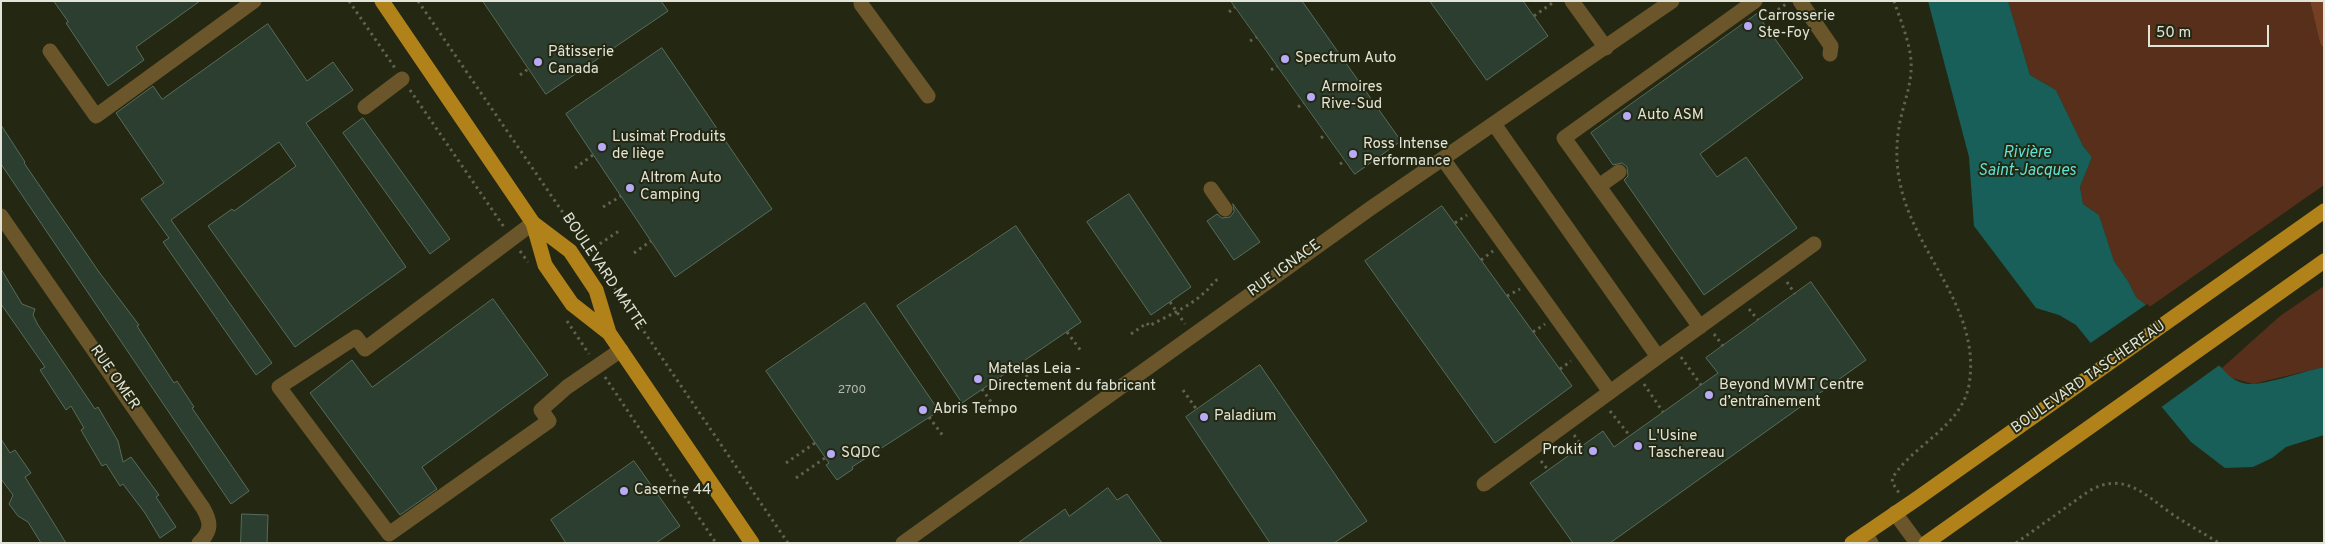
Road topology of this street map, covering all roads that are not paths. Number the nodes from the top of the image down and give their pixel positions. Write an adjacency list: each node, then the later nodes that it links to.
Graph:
1 (254, 1): 9 (street)
2 (382, 1): 22 (main road, BOULEVARD MATTE)
3 (1572, 1): 8 (street)
4 (1672, 1): 8 (street, RUE IGNACE)
5 (1755, 1): 17 (street)
6 (1800, 1): 10 (street)
7 (861, 4): 12 (street)
8 (1606, 48): 14 (street, RUE IGNACE)
9 (50, 51)
10 (1830, 54)
11 (402, 79): 13 (street)
12 (928, 96)
13 (365, 107)
14 (1494, 124): 15 (street, RUE IGNACE); 28 (street)
15 (1443, 159): 29 (street); 35 (street, RUE IGNACE)
16 (1619, 172): 17 (street)
17 (1599, 186): 25 (street)
18 (1211, 189): 19 (street)
19 (1226, 209)
20 (2324, 211): 31 (main road, BOULEVARD TASCHEREAU)
21 (1, 216): 33 (street, RUE OMER)
22 (534, 223): 26 (main road, BOULEVARD MATTE); 26 (main road, BOULEVARD MATTE); 27 (street)
23 (1814, 244): 25 (street)
24 (2324, 261): 38 (main road)
25 (1700, 327): 28 (street)
26 (609, 333): 27 (main road, BOULEVARD MATTE)
27 (620, 350): 34 (main road, BOULEVARD MATTE)
28 (1658, 357): 29 (street)
29 (1606, 395): 30 (street)
30 (1484, 484)
31 (1896, 513): 32 (main road, BOULEVARD TASCHEREAU); 37 (street)
32 (1868, 539): 36 (main road, BOULEVARD TASCHEREAU)
33 (199, 543)
34 (752, 543)
35 (902, 543)
36 (1852, 543)
37 (1917, 543)
38 (1926, 543)

